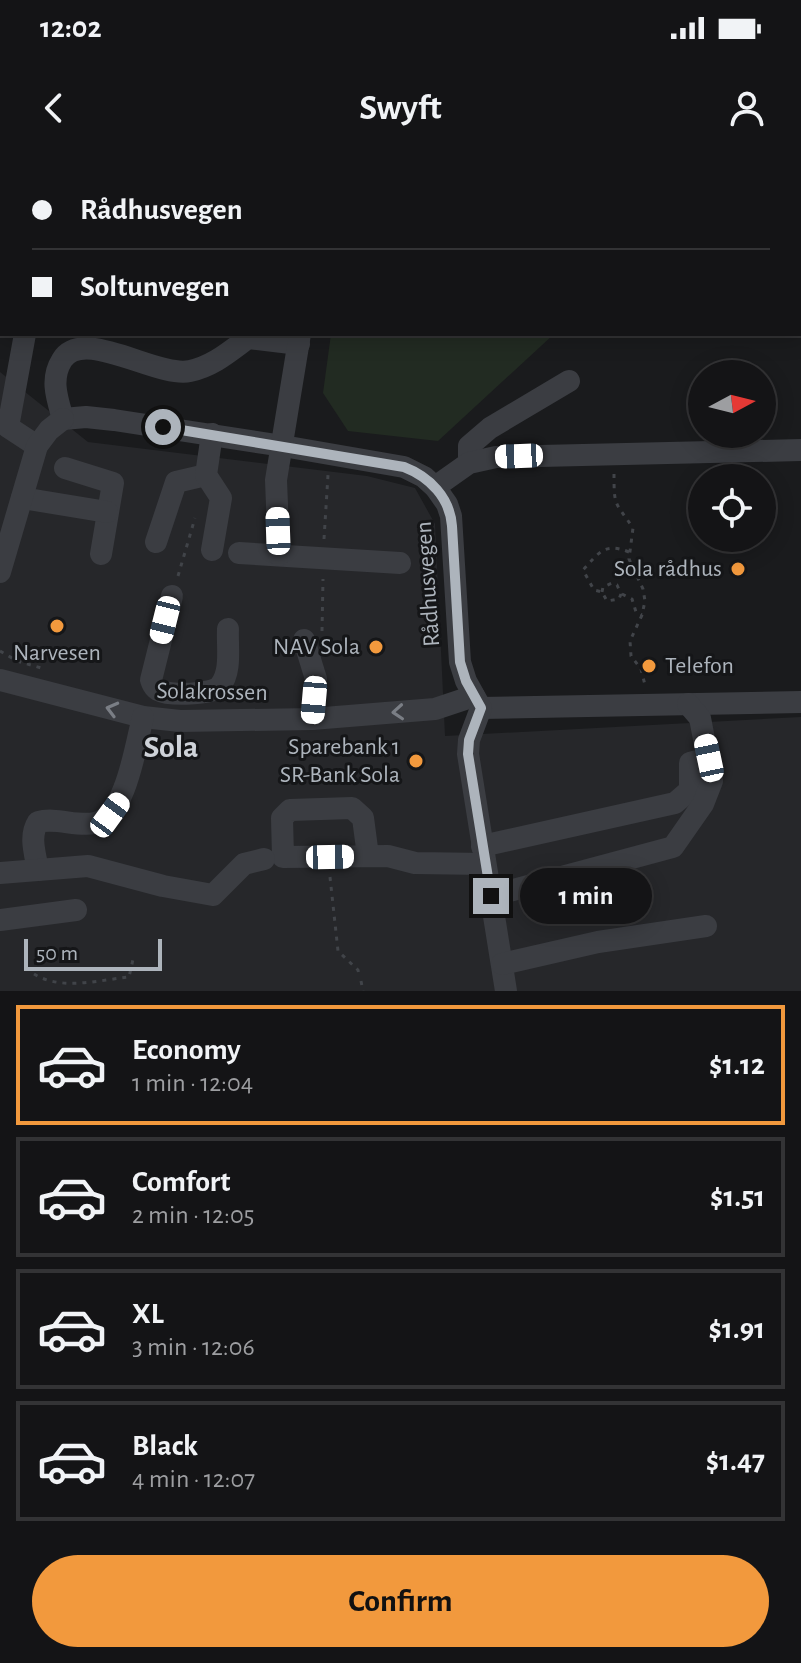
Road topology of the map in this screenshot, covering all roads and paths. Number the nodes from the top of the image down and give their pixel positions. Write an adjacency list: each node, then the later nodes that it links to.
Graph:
1 (25, 336): 6 (street)
2 (299, 339): 4 (street); 7 (street)
3 (569, 381): 9 (street)
4 (63, 419): 5 (street, Rådhusvegen); 6 (street)
5 (212, 434): 7 (street, Rådhusvegen); 12 (street)
6 (37, 446): 14 (street)
7 (283, 446): 13 (street, Rådhusvegen); 21 (street)
8 (801, 450): 9 (street)
9 (469, 463): 13 (street)
10 (65, 468): 15 (street)
11 (614, 468): 18 (path)
12 (206, 475): 16 (street); 17 (street); 26 (path)
13 (435, 487): 32 (street, Rådhusvegen)
14 (22, 498): 15 (street); 23 (street)
15 (107, 512): 20 (street)
16 (156, 542)
17 (212, 550)
18 (629, 552): 24 (path); 27 (path)
19 (239, 553): 21 (street)
20 (101, 554)
21 (279, 555): 22 (street)
22 (400, 563)
23 (0, 572)
24 (602, 592): 25 (path); 25 (path)
25 (621, 594): 27 (path)
26 (172, 596): 31 (street)
27 (642, 615): 35 (path)
28 (228, 629): 31 (street)
29 (304, 640): 37 (street)
30 (0, 680): 36 (street, Solakrossen, one-way to 30)
31 (183, 694): 38 (street)
32 (478, 702): 35 (street); 37 (street, Solakrossen, one-way to 37); 40 (street)
33 (801, 702): 34 (street)
34 (688, 704): 35 (street); 39 (street)
35 (649, 705)
36 (143, 717): 38 (street, Solakrossen); 44 (street)
37 (312, 719): 38 (street, Solakrossen)
38 (180, 721)
39 (709, 758): 40 (street); 46 (street)
40 (484, 855): 41 (street); 46 (street)
41 (368, 856): 42 (street); 42 (street)
42 (330, 857): 53 (path)
43 (264, 859): 44 (street)
44 (38, 870): 45 (street)
45 (0, 873)
46 (491, 896): 51 (street)
47 (76, 910): 48 (street)
48 (0, 920)
49 (706, 926): 51 (street)
50 (134, 955): 52 (path)
51 (502, 964): 56 (street)
52 (34, 974)
53 (359, 975)
54 (361, 981): 55 (path)
55 (363, 991)
56 (506, 991)

